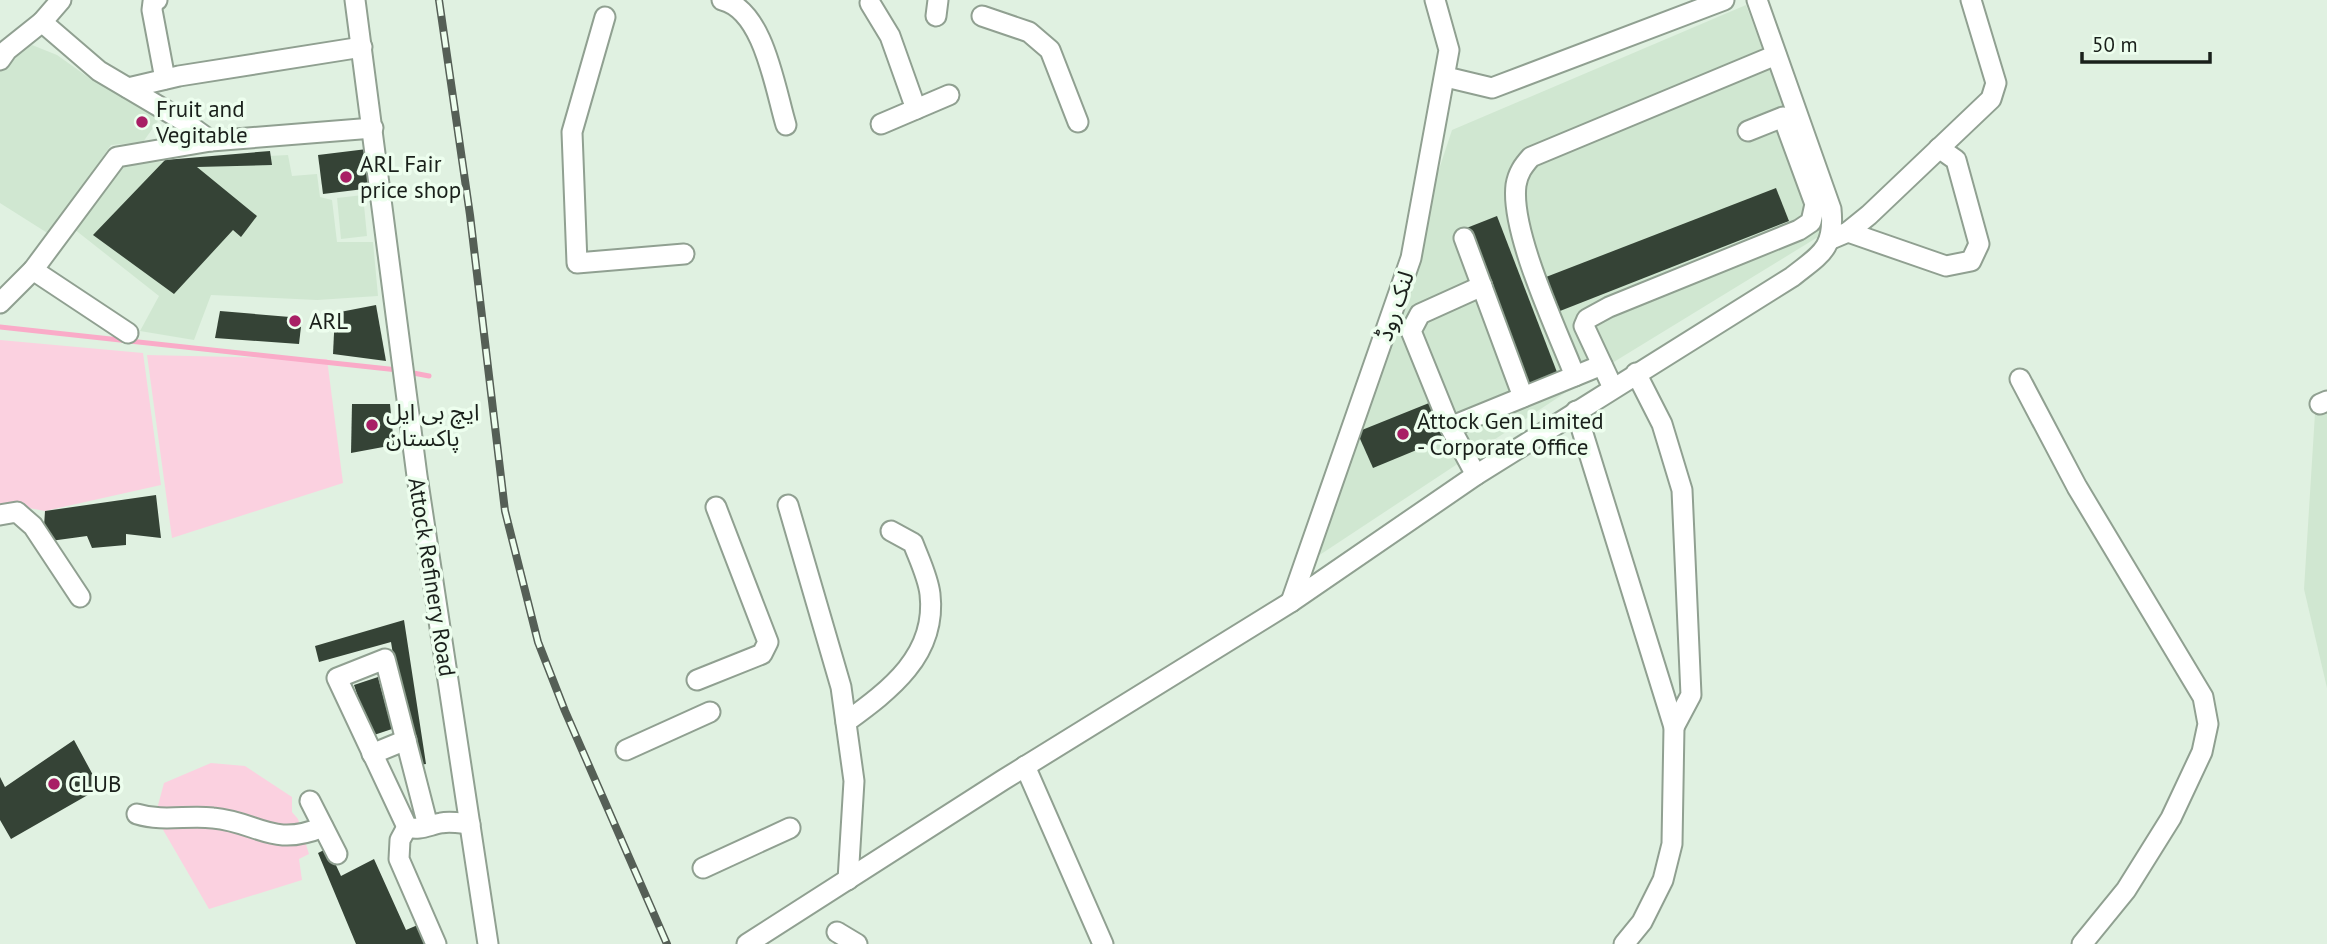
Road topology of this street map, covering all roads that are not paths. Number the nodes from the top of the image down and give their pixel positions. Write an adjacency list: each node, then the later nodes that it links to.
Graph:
1 (157, 0): 17 (street)
2 (355, 0): 13 (street, Attock Refinery Road)
3 (722, 0): 23 (street)
4 (1435, 0): 16 (street, لنک روڈ)
5 (1724, 0): 16 (street)
6 (1757, 0): 15 (street)
7 (1972, 0): 27 (street)
8 (60, 1): 12 (street)
9 (870, 3): 20 (street)
10 (982, 16): 21 (street)
11 (605, 17): 31 (street)
12 (42, 22): 14 (street); 18 (street)
13 (362, 47): 17 (street); 24 (street, Attock Refinery Road)
14 (2, 51)
15 (1776, 55): 30 (street); 38 (street)
16 (1446, 77): 50 (street, لنک روڈ)
17 (165, 79): 18 (street)
18 (128, 88): 26 (street)
19 (949, 95): 20 (street)
20 (916, 108): 22 (street)
21 (1078, 122)
22 (881, 124)
23 (786, 125)
24 (373, 128): 26 (street); 61 (street, Attock Refinery Road)
25 (1748, 131): 36 (street)
26 (211, 141): 32 (street)
27 (1939, 148): 28 (street); 28 (street)
28 (1848, 232): 30 (street)
29 (1464, 238): 33 (street)
30 (1829, 240): 37 (street)
31 (684, 254)
32 (33, 270): 34 (street); 35 (street)
33 (1482, 286): 41 (street); 43 (street)
34 (0, 303)
35 (128, 333)
36 (1602, 365): 38 (street); 40 (street)
37 (1636, 373): 40 (street); 54 (street)
38 (1575, 376): 41 (street)
39 (2020, 379): 76 (street)
40 (1613, 388): 42 (street)
41 (1523, 397): 43 (street)
42 (1576, 411): 44 (street); 54 (street)
43 (1450, 427): 44 (street)
44 (1475, 475): 50 (street)
45 (788, 505): 53 (street)
46 (716, 508): 51 (street)
47 (0, 515): 49 (street)
48 (891, 531): 53 (street)
49 (80, 597)
50 (1291, 602): 58 (street)
51 (697, 680)
52 (710, 712): 56 (street)
53 (846, 722): 68 (street)
54 (1674, 727): 75 (street)
55 (406, 740): 57 (street); 57 (street); 62 (street)
56 (626, 750)
57 (372, 754): 64 (street)
58 (1025, 766): 68 (street); 74 (street)
59 (310, 801): 63 (street)
60 (137, 814): 63 (street)
61 (470, 824): 62 (street); 71 (street, Attock Refinery Road)
62 (428, 826): 64 (street)
63 (323, 827): 66 (street)
64 (407, 827): 70 (street)
65 (790, 828): 67 (street)
66 (337, 854)
67 (703, 868)
68 (848, 880): 72 (street)
69 (837, 932): 73 (street)
70 (436, 944)
71 (488, 944)
72 (747, 944)
73 (857, 944)
74 (1102, 944)
75 (1625, 944)
76 (2082, 944)

